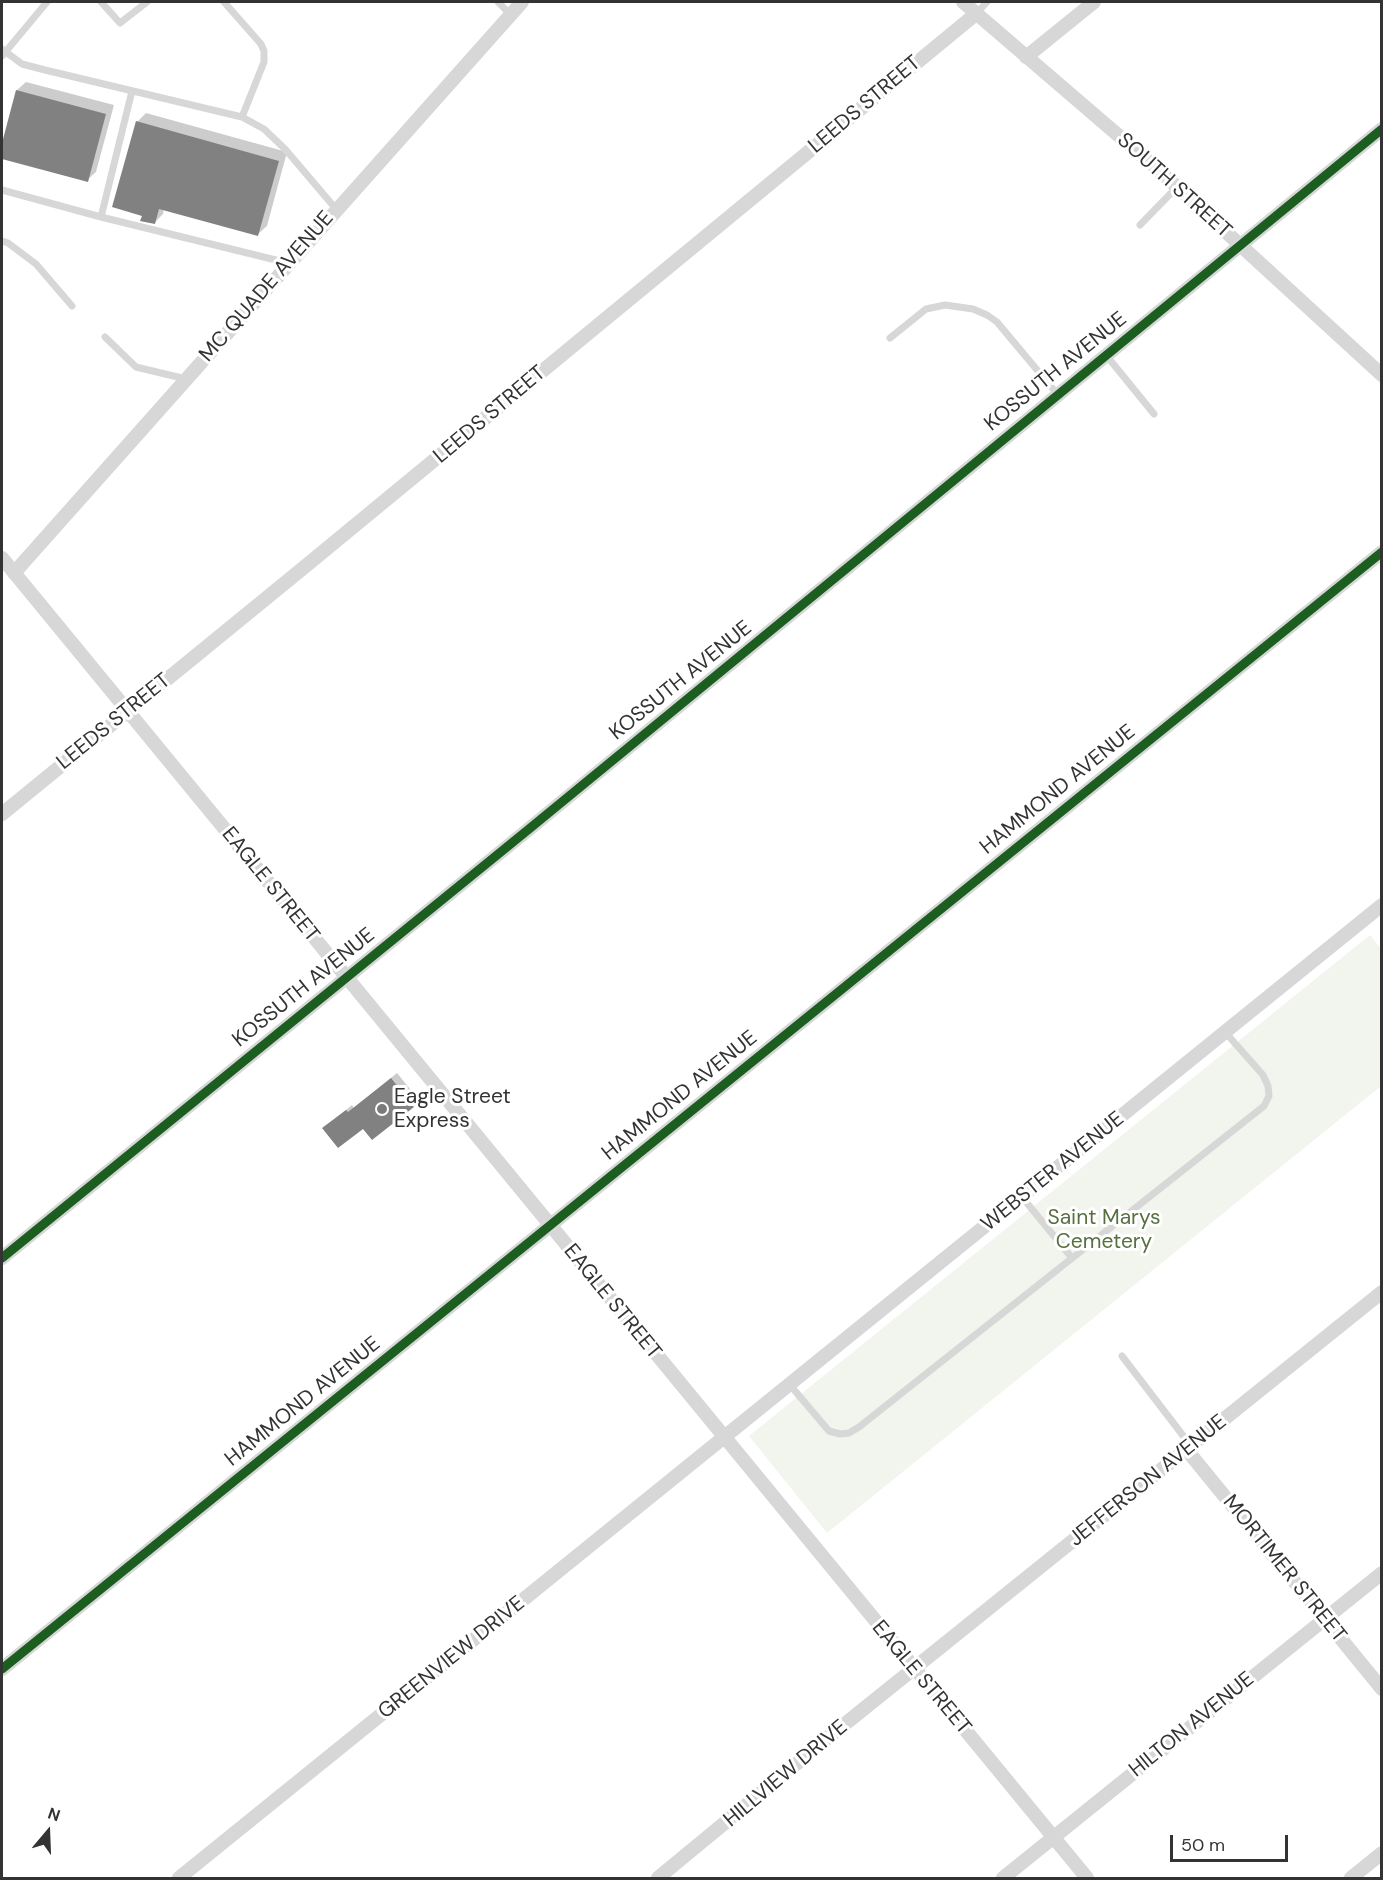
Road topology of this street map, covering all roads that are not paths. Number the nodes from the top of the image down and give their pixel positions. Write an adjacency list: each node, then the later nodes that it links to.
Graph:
1 (47, 2): 12 (lane)
2 (101, 2): 3 (lane)
3 (147, 2)
4 (224, 2): 15 (lane)
5 (498, 2): 11 (lane)
6 (522, 2): 11 (street, MC QUADE AVENUE)
7 (963, 2): 10 (street, SOUTH STREET)
8 (987, 2): 10 (lane)
9 (1094, 2): 13 (street)
10 (977, 13): 13 (street, SOUTH STREET); 36 (street, LEEDS STREET)
11 (510, 14): 19 (street, MC QUADE AVENUE)
12 (2, 52): 14 (lane)
13 (1026, 57): 17 (street, SOUTH STREET)
14 (132, 91): 15 (lane); 20 (lane)
15 (242, 117): 19 (lane)
16 (1382, 129): 23 (street, KOSSUTH AVENUE)
17 (1177, 187): 21 (lane); 23 (street, SOUTH STREET)
18 (2, 190): 20 (lane)
19 (336, 209): 24 (street, MC QUADE AVENUE)
20 (101, 217): 24 (lane)
21 (1140, 225)
22 (2, 241): 25 (lane)
23 (1240, 245): 28 (street, KOSSUTH AVENUE); 29 (street, SOUTH STREET)
24 (288, 263): 30 (street, MC QUADE AVENUE)
25 (72, 306)
26 (105, 337): 30 (lane)
27 (890, 338): 31 (lane)
28 (1106, 355): 31 (street, KOSSUTH AVENUE); 32 (lane)
29 (1382, 375)
30 (186, 379): 35 (street, MC QUADE AVENUE)
31 (1058, 395): 39 (street, KOSSUTH AVENUE)
32 (1154, 414)
33 (1382, 552): 42 (street, HAMMOND AVENUE)
34 (2, 558): 35 (street, EAGLE STREET)
35 (14, 573): 36 (street, EAGLE STREET)
36 (127, 711): 37 (street, LEEDS STREET); 39 (street, EAGLE STREET)
37 (2, 814)
38 (1382, 905): 40 (street, WEBSTER AVENUE)
39 (346, 977): 42 (street, EAGLE STREET); 43 (street, KOSSUTH AVENUE)
40 (1225, 1032): 41 (street, WEBSTER AVENUE); 44 (lane)
41 (1022, 1197): 44 (lane); 47 (street, WEBSTER AVENUE)
42 (549, 1226): 48 (street, EAGLE STREET); 52 (street, HAMMOND AVENUE)
43 (2, 1258)
44 (1072, 1258): 47 (lane)
45 (1382, 1292): 49 (street, JEFFERSON AVENUE)
46 (1122, 1356): 49 (lane, MORTIMER STREET)
47 (790, 1385): 48 (street, WEBSTER AVENUE)
48 (724, 1438): 53 (street, EAGLE STREET); 57 (street, GREENVIEW DRIVE)
49 (1189, 1447): 51 (street, MORTIMER STREET); 53 (street, JEFFERSON AVENUE)
50 (1382, 1573): 51 (street, HILTON AVENUE)
51 (1324, 1618): 54 (street, MORTIMER STREET); 55 (street, HILTON AVENUE)
52 (2, 1669)
53 (914, 1670): 55 (street, EAGLE STREET); 58 (street, HILLVIEW DRIVE)
54 (1382, 1689)
55 (1053, 1837): 59 (street, HILTON AVENUE); 60 (street, EAGLE STREET)
56 (1382, 1853): 61 (street)
57 (179, 1878)
58 (658, 1878)
59 (1003, 1878)
60 (1087, 1878)
61 (1351, 1878)

